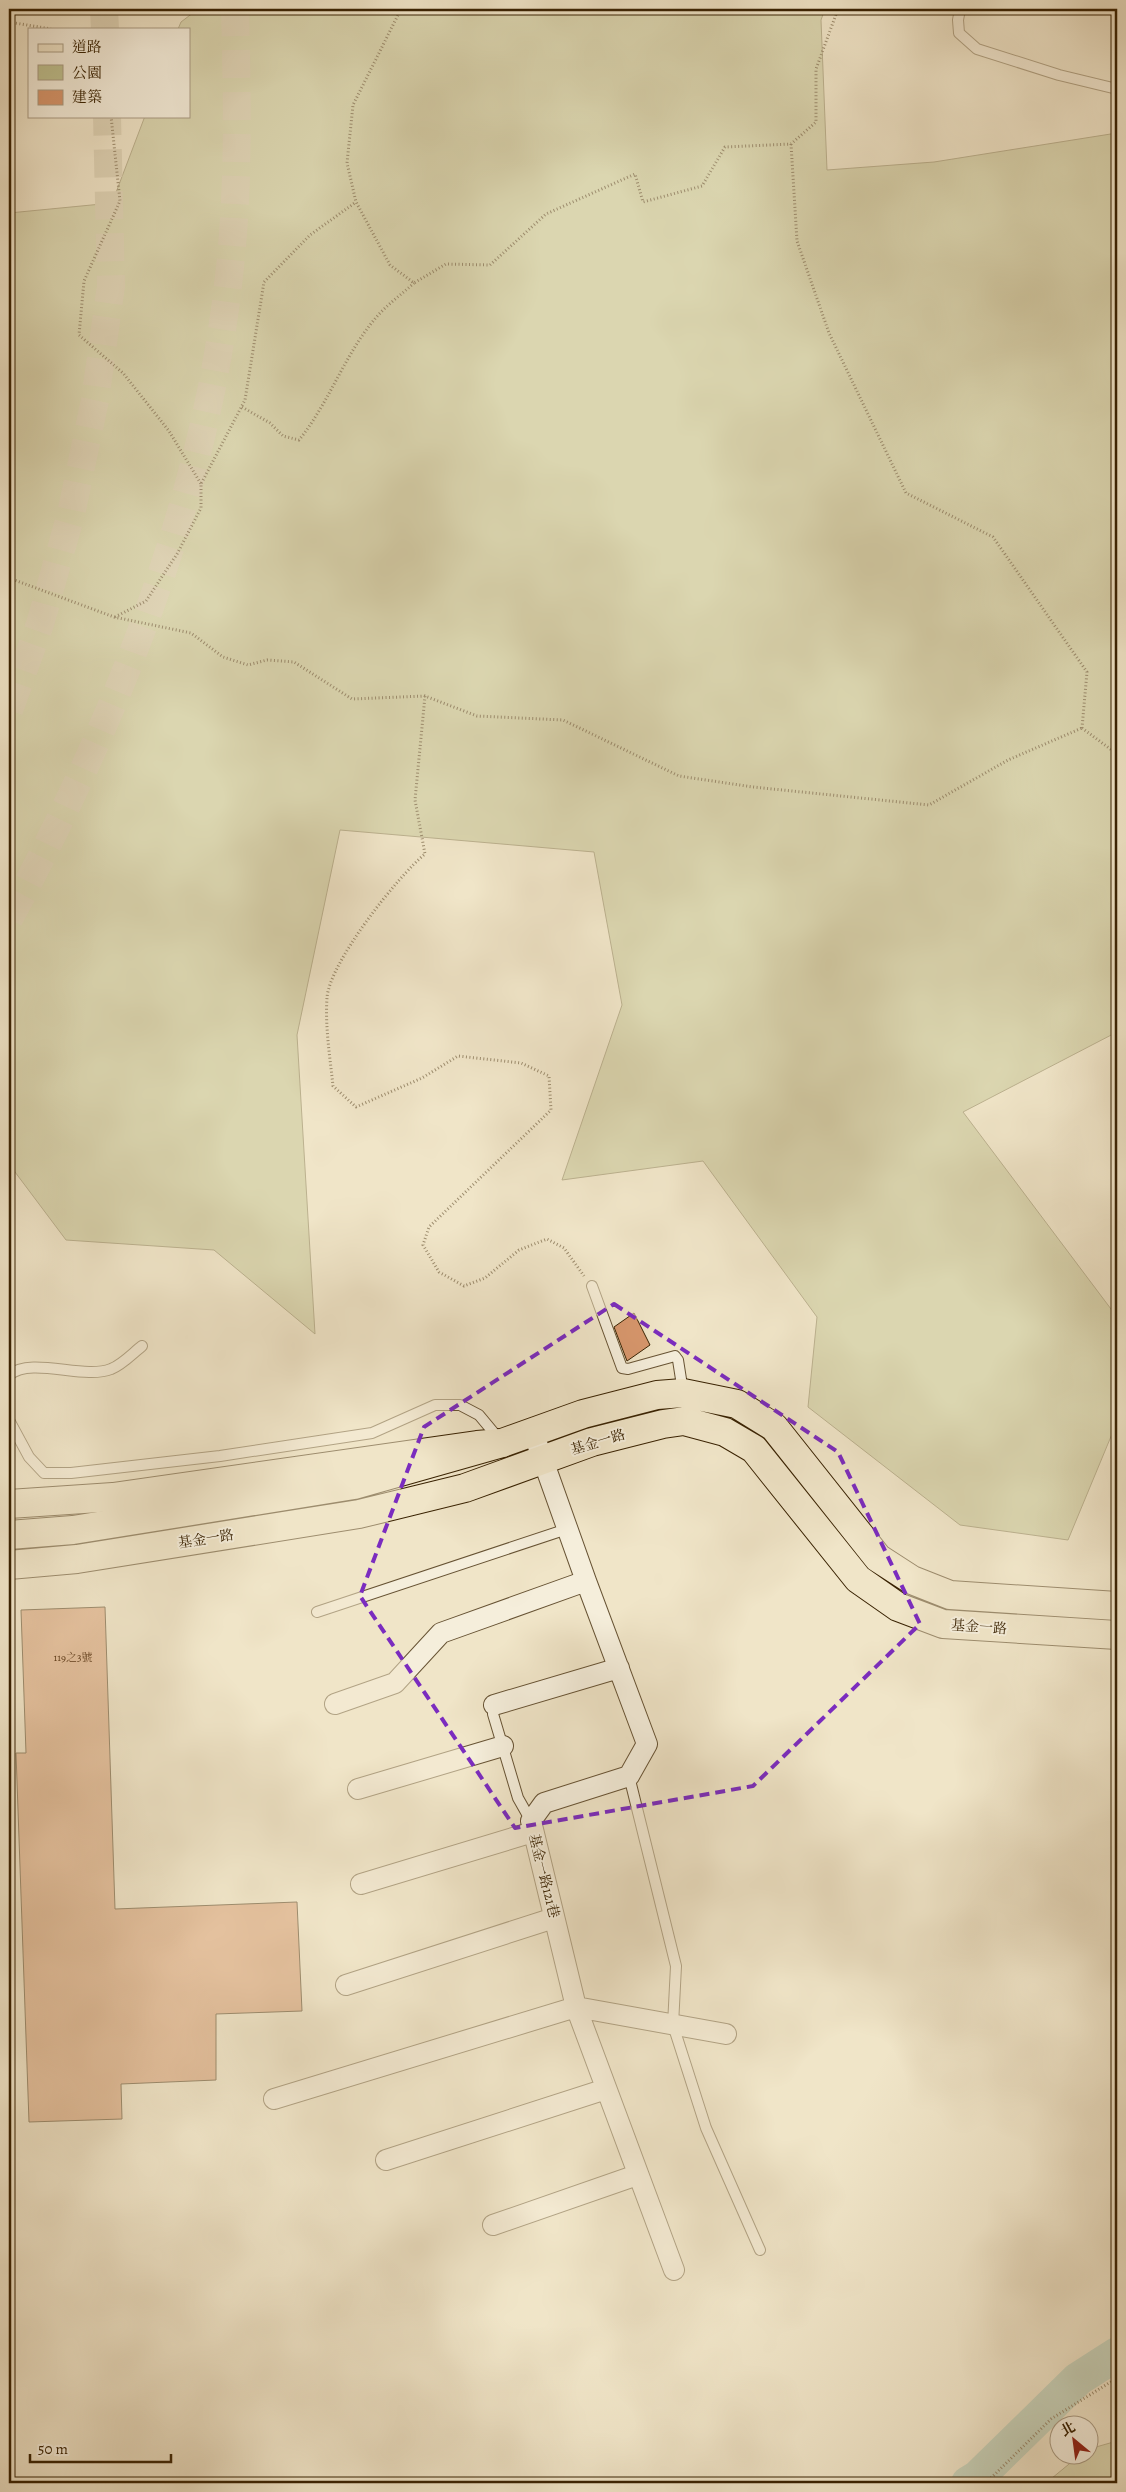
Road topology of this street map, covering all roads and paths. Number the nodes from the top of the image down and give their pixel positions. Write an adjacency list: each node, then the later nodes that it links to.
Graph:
1 (401, 9): 9 (path)
2 (838, 9): 8 (path)
3 (960, 9): 6 (lane)
4 (9, 22): 5 (path)
5 (45, 28)
6 (1117, 89)
7 (111, 118): 12 (path)
8 (791, 144): 10 (path); 16 (path)
9 (356, 202): 10 (path); 11 (path)
10 (414, 283): 11 (path)
11 (242, 407): 12 (path)
12 (201, 484): 14 (path)
13 (9, 578): 14 (path)
14 (114, 618): 15 (path)
15 (426, 696): 16 (path); 18 (path)
16 (1082, 728): 17 (path)
17 (1117, 754)
18 (592, 1286): 21 (lane)
19 (142, 1346): 20 (lane)
20 (9, 1375)
21 (683, 1393): 23 (main road); 32 (main road)
22 (9, 1420): 24 (lane)
23 (533, 1432): 24 (main road); 25 (street)
24 (502, 1443): 26 (main road); 27 (main road); 29 (main road)
25 (543, 1460): 26 (main road, 基金一路); 28 (street); 34 (main road, 基金一路)
26 (512, 1471): 30 (main road, 基金一路)
27 (9, 1504)
28 (567, 1529): 31 (street); 33 (lane)
29 (16, 1532): 30 (main road)
30 (19, 1564)
31 (586, 1581): 35 (street); 36 (street)
32 (1117, 1606)
33 (317, 1612)
34 (1117, 1636)
35 (619, 1668): 37 (street); 39 (street)
36 (335, 1704)
37 (494, 1706): 38 (lane)
38 (503, 1746): 40 (street); 41 (lane)
39 (629, 1776): 41 (street, 基金一路121巷); 46 (lane)
40 (358, 1789)
41 (532, 1827): 42 (street); 43 (street, 基金一路121巷)
42 (361, 1884)
43 (554, 1918): 44 (street); 45 (street, 基金一路121巷)
44 (346, 1985)
45 (576, 2007): 46 (street); 48 (street, 基金一路121巷); 49 (street)
46 (674, 2025): 47 (street); 53 (lane)
47 (726, 2034)
48 (606, 2089): 50 (street); 51 (street, 基金一路121巷)
49 (274, 2099)
50 (386, 2160)
51 (637, 2175): 52 (street); 54 (street, 基金一路121巷)
52 (493, 2225)
53 (760, 2250)
54 (674, 2270)
55 (1117, 2378): 56 (path)
56 (986, 2483)

